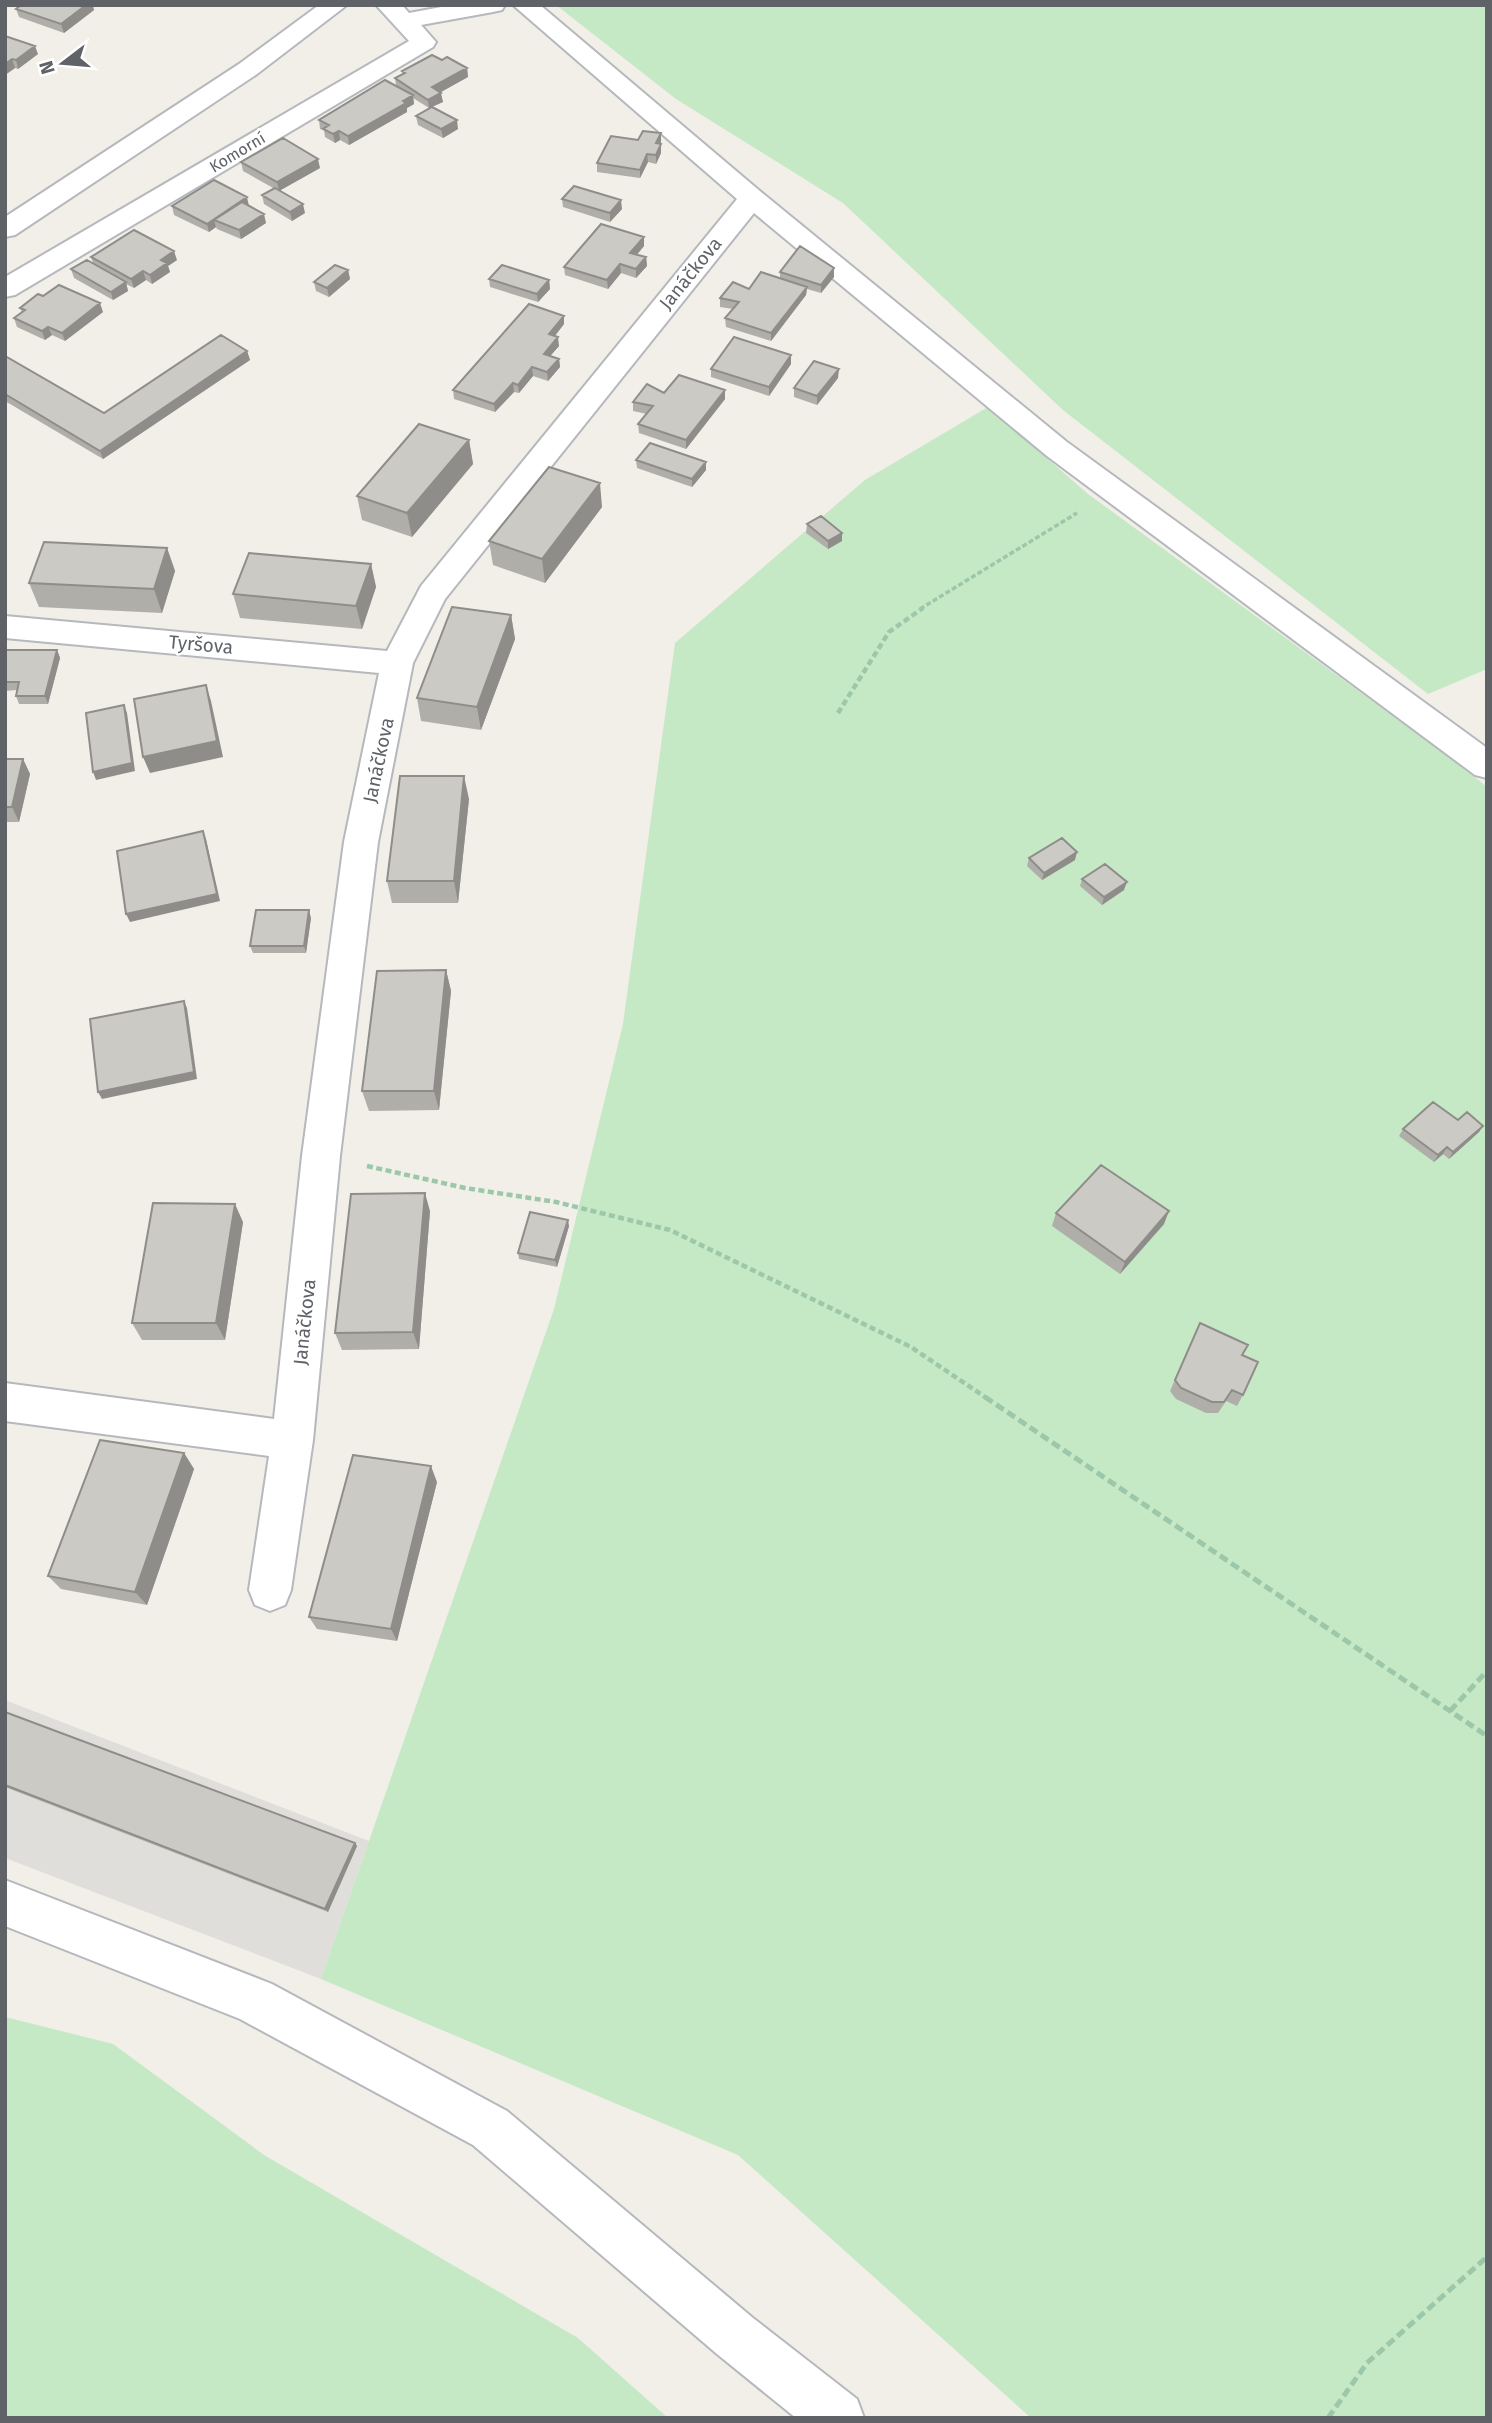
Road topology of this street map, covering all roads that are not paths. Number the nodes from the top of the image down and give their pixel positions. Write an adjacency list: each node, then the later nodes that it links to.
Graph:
1 (335, 5): 6 (street)
2 (493, 5): 4 (street)
3 (524, 5): 5 (street)
4 (397, 13): 7 (street, Komorní)
5 (752, 198): 9 (street, Janáčkova); 10 (street)
6 (5, 229)
7 (5, 289)
8 (5, 627): 9 (street, Tyršova)
9 (397, 663): 12 (street, Janáčkova)
10 (1487, 766)
11 (5, 1402): 12 (street)
12 (292, 1440): 13 (street, Janáčkova)
13 (270, 1590)
14 (5, 1903): 15 (street)
15 (838, 2418)

